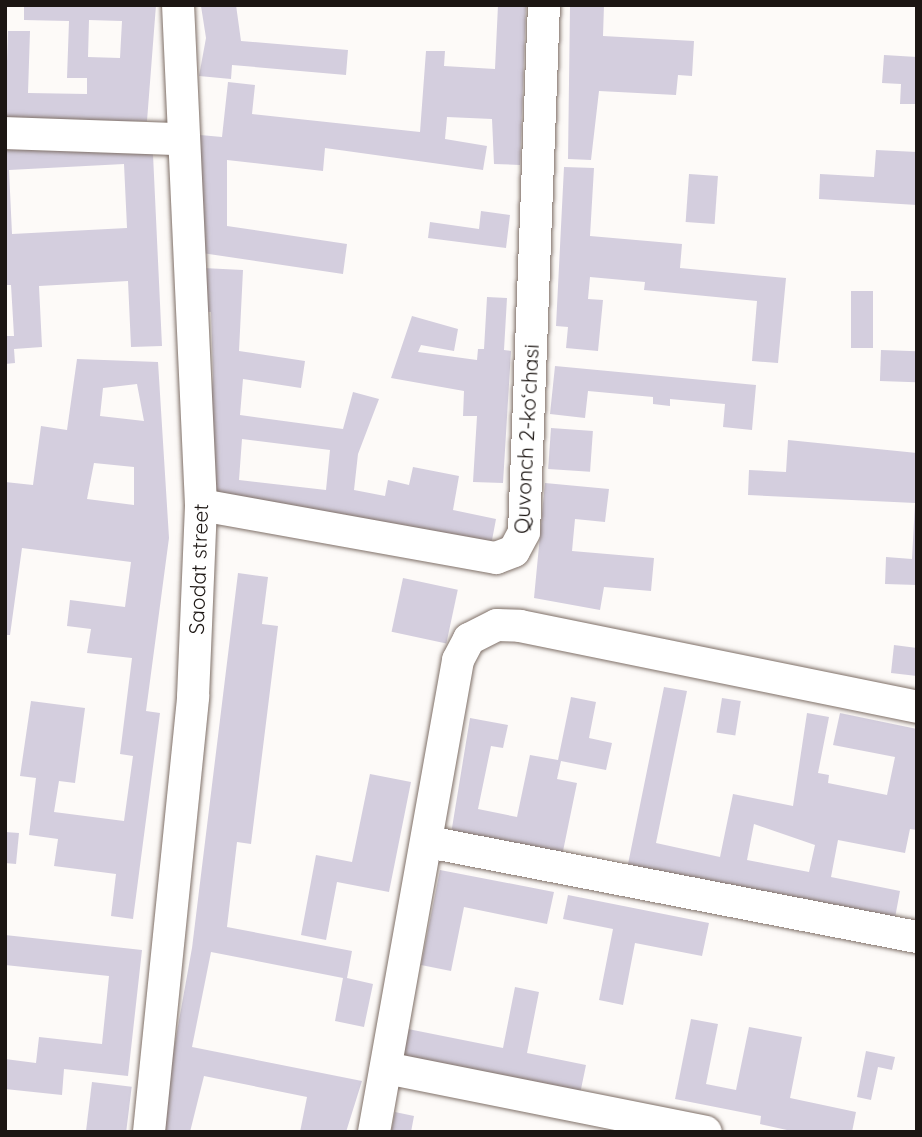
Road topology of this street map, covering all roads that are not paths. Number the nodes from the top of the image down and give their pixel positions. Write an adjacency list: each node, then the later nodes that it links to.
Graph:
1 (178, 5): 4 (street, Saodat street)
2 (544, 5): 5 (street, Quvonch 2-koʻchasi)
3 (5, 133): 4 (street)
4 (180, 139): 5 (street, Saodat street)
5 (201, 505): 10 (street, Saodat street)
6 (917, 707): 7 (street)
7 (428, 842): 8 (street); 9 (street)
8 (917, 937)
9 (386, 1068): 11 (street); 12 (street)
10 (149, 1132)
11 (374, 1132)
12 (706, 1132)

